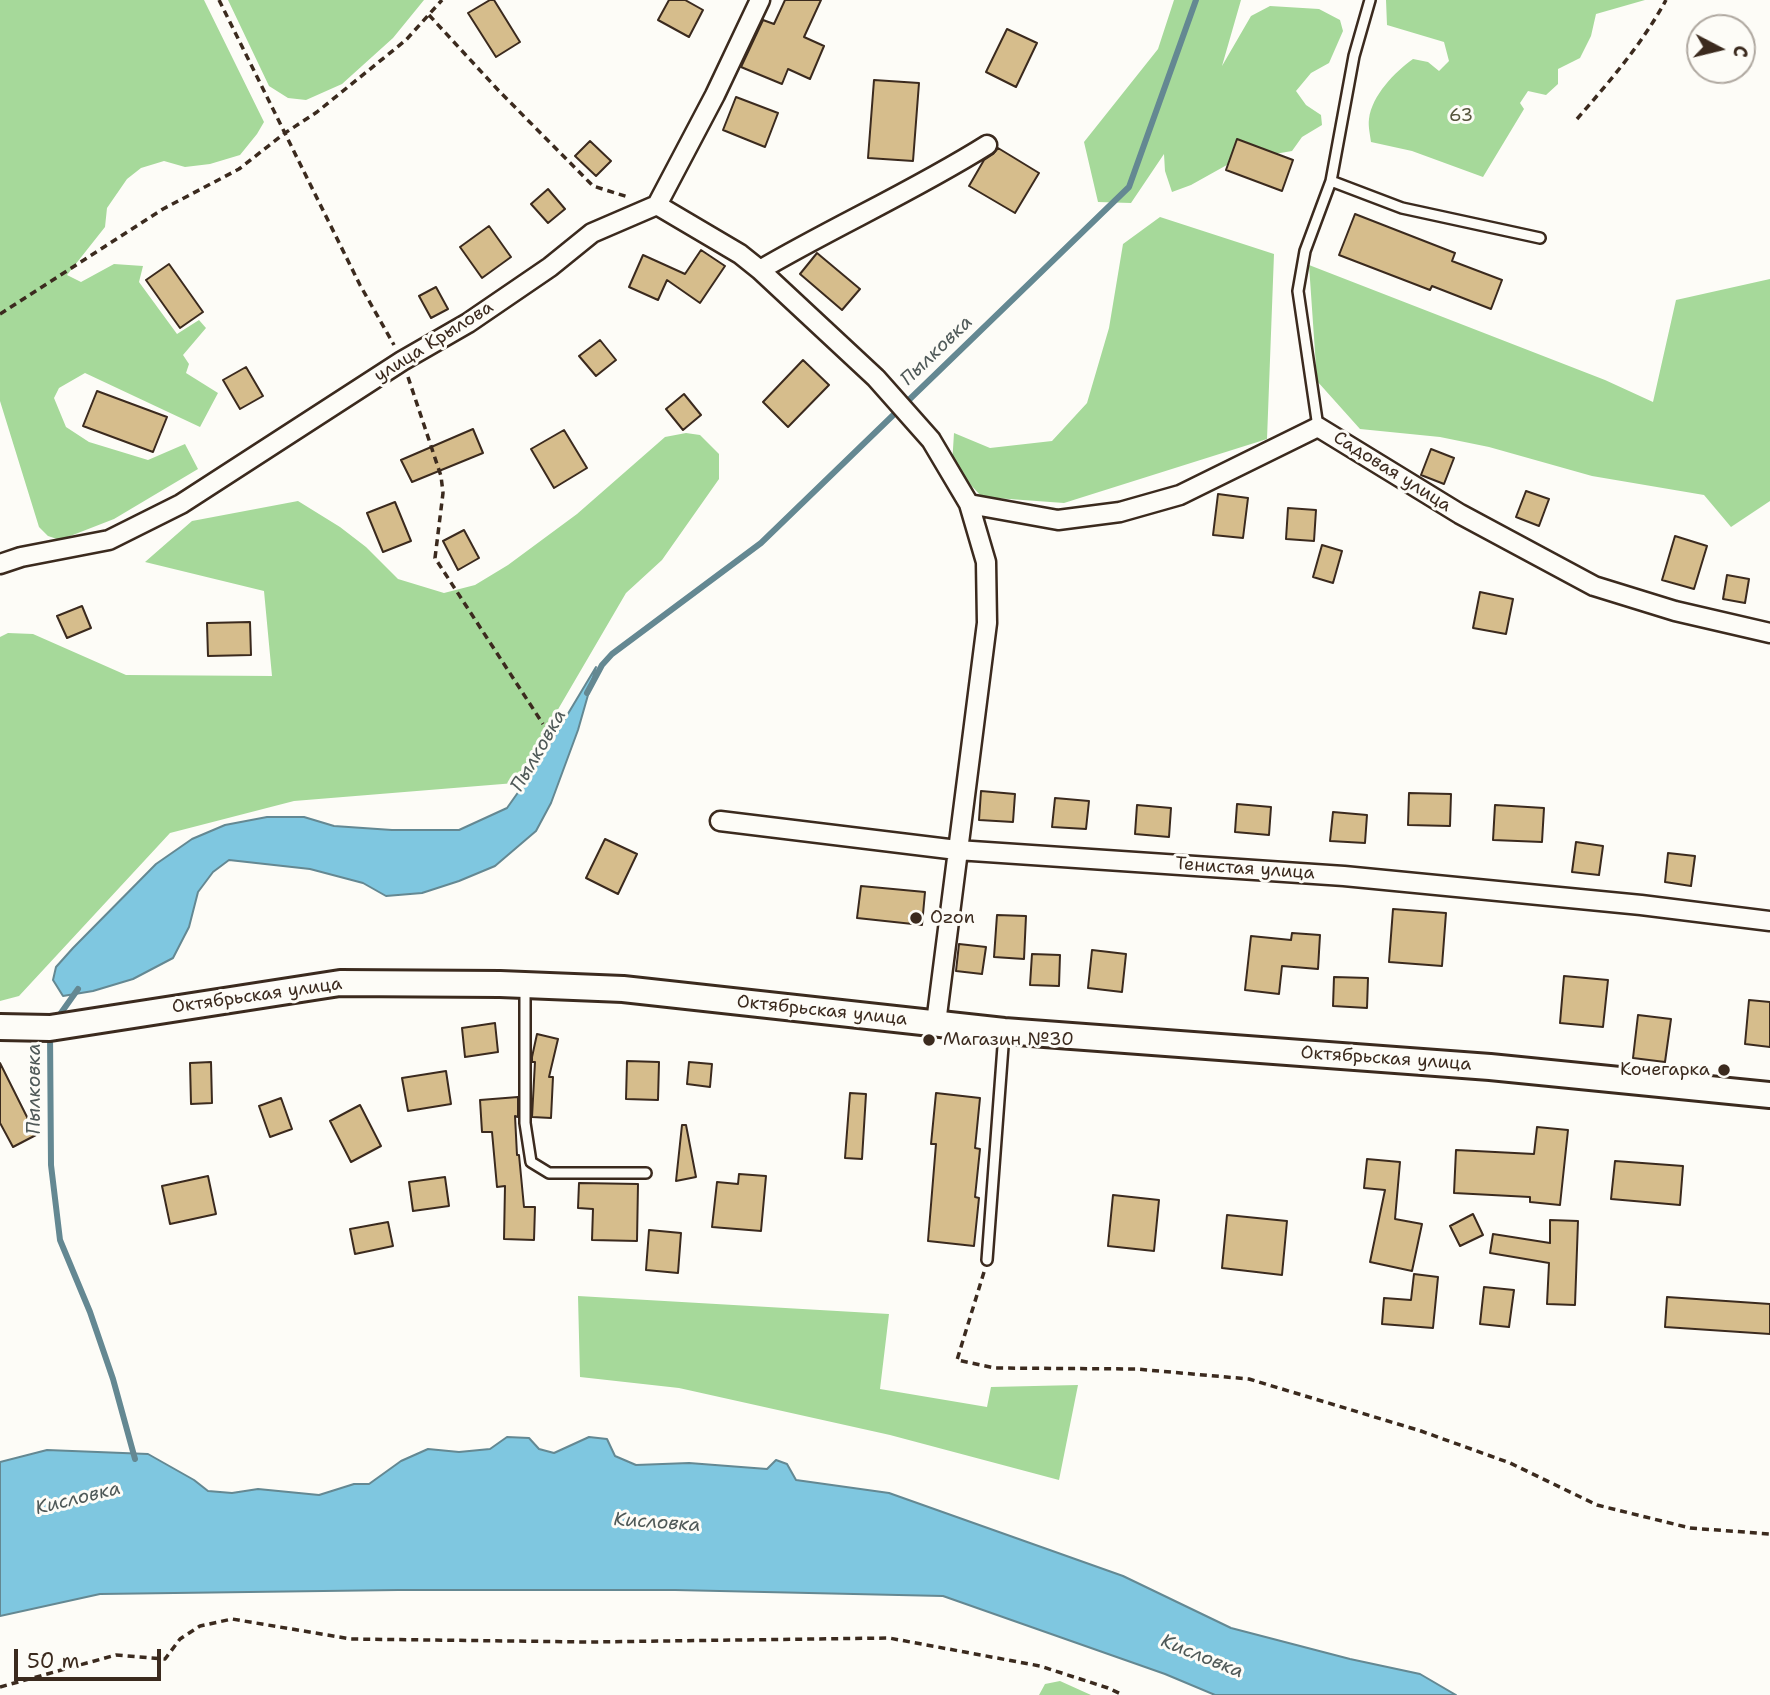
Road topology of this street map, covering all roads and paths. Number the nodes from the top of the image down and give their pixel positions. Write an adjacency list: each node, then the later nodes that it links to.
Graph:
1 (442, 0): 5 (path)
2 (760, 0): 9 (street)
3 (1370, 0): 8 (lane)
4 (1666, 0): 6 (path)
5 (429, 15): 9 (path); 12 (path)
6 (1577, 119)
7 (987, 145): 11 (street)
8 (1331, 181): 10 (lane); 13 (lane)
9 (657, 205): 11 (street); 15 (street, улица Крылова)
10 (1540, 238)
11 (760, 270): 14 (street)
12 (0, 314)
13 (1318, 427): 14 (street, Садовая улица); 16 (street, Садовая улица)
14 (969, 504): 18 (street)
15 (0, 565)
16 (1770, 633)
17 (720, 821): 18 (street, Тенистая улица)
18 (957, 850): 19 (street, Тенистая улица); 21 (street)
19 (1770, 921)
20 (525, 985): 21 (street, Октябрьская улица); 22 (street, Октябрьская улица); 25 (lane)
21 (936, 1023): 23 (street, Октябрьская улица)
22 (0, 1027)
23 (1004, 1031): 24 (street, Октябрьская улица); 26 (lane)
24 (1770, 1095)
25 (646, 1173)
26 (988, 1260): 27 (path)
27 (1770, 1534)
28 (0, 1687): 29 (path)
29 (1123, 1695)

